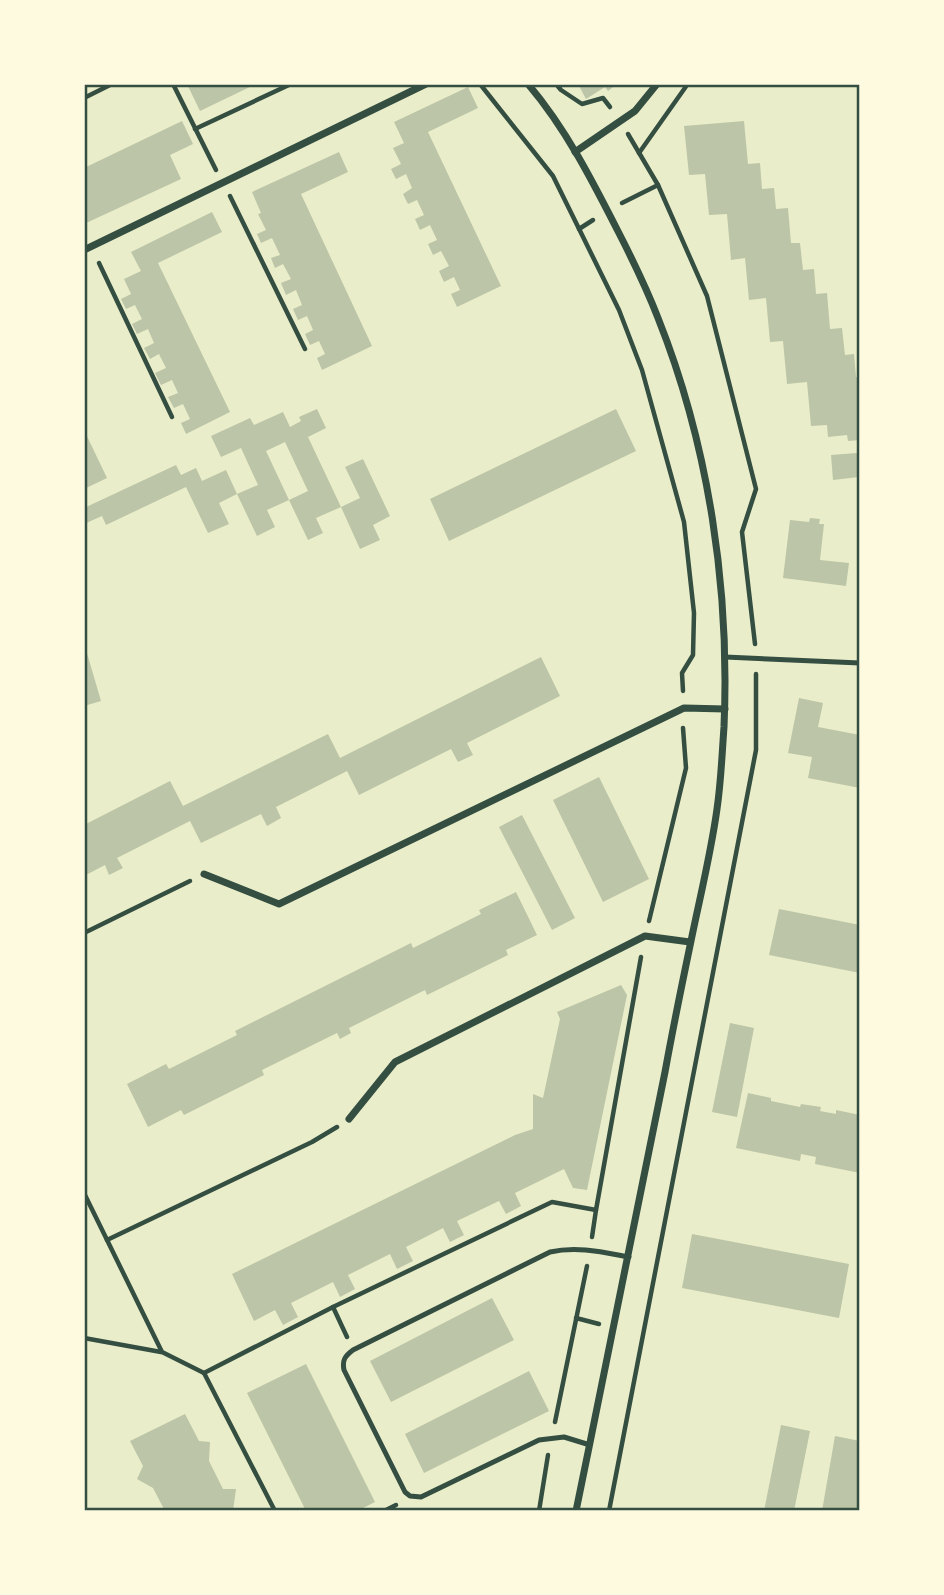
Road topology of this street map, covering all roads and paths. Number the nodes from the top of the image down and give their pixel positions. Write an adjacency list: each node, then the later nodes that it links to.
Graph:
1 (112, 84): 9 (path)
2 (173, 84): 11 (path)
3 (292, 84): 11 (path)
4 (426, 84): 14 (street)
5 (527, 84): 12 (street)
6 (556, 84): 10 (path)
7 (657, 84): 10 (street)
8 (692, 84): 13 (path)
9 (84, 98)
10 (621, 121): 12 (street); 13 (path)
11 (195, 129): 14 (path)
12 (575, 152): 15 (street)
13 (639, 153): 15 (path)
14 (223, 183): 17 (street); 18 (path)
15 (608, 211): 16 (path); 20 (street)
16 (579, 229)
17 (88, 249): 19 (path)
18 (305, 349)
19 (172, 417)
20 (726, 657): 21 (lane); 22 (street)
21 (860, 663)
22 (724, 709): 23 (street); 25 (street)
23 (204, 874): 24 (path)
24 (84, 933)
25 (691, 942): 26 (street); 31 (street)
26 (349, 1119): 29 (path)
27 (84, 1193): 29 (path)
28 (596, 1210): 30 (path)
29 (107, 1240): 34 (path)
30 (590, 1250): 31 (lane); 33 (lane); 36 (path)
31 (629, 1257): 37 (street)
32 (84, 1338): 34 (path)
33 (352, 1350): 35 (path); 36 (lane)
34 (162, 1352): 35 (path)
35 (204, 1373): 38 (path)
36 (551, 1438): 37 (lane); 39 (path)
37 (590, 1445): 40 (street)
38 (275, 1511)
39 (539, 1511)
40 (576, 1511)

